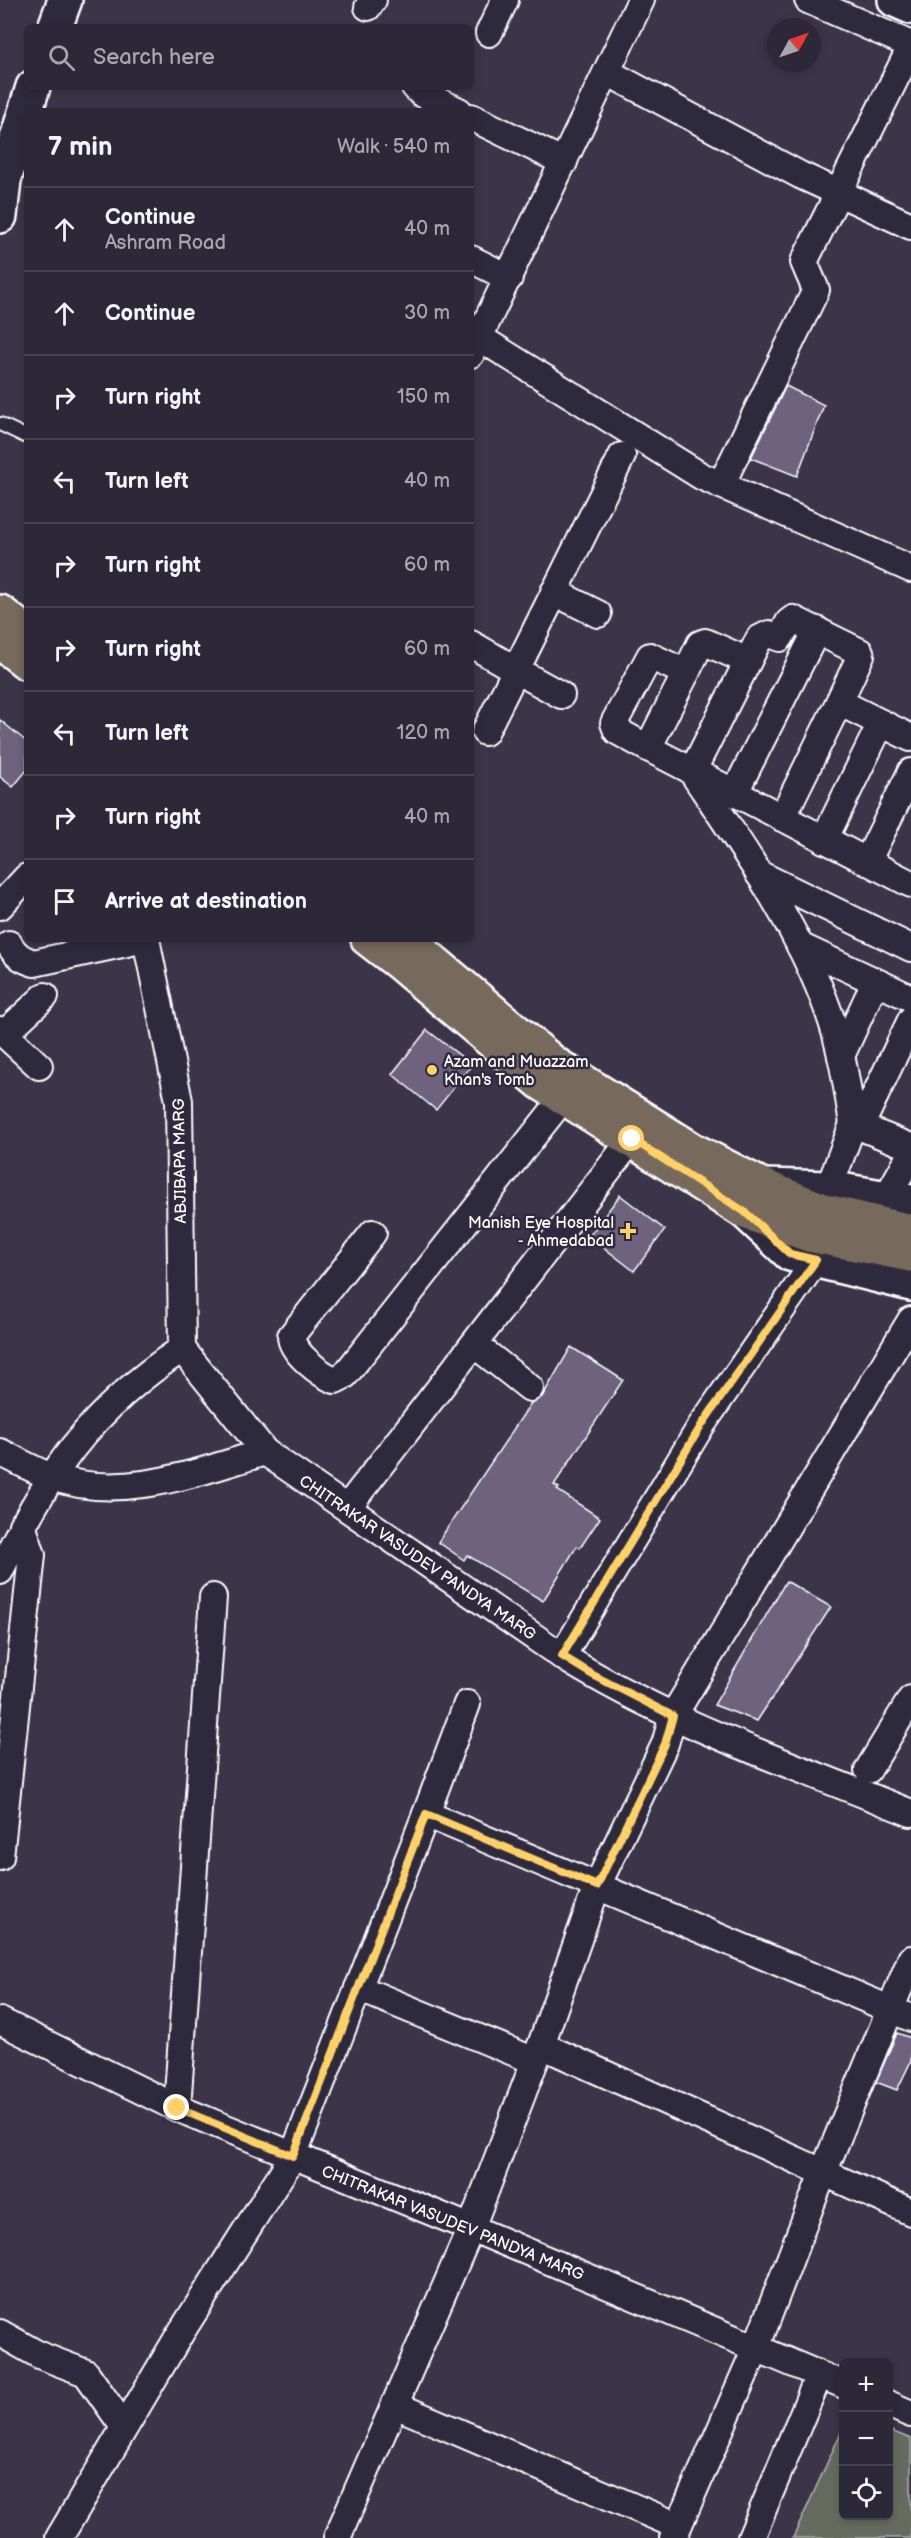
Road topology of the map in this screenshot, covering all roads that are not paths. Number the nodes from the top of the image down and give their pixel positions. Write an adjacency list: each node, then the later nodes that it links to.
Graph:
1 (65, 0): 7 (street)
2 (505, 0): 8 (street)
3 (641, 0): 10 (street)
4 (808, 0): 9 (street)
5 (896, 0): 6 (street)
6 (911, 7)
7 (56, 24)
8 (489, 33)
9 (911, 46): 18 (street)
10 (607, 72): 17 (street); 18 (street)
11 (32, 90): 13 (street)
12 (418, 90): 14 (street)
13 (26, 108)
14 (453, 108)
15 (24, 116): 19 (street)
16 (474, 118): 17 (street)
17 (564, 162): 22 (street)
18 (838, 192): 20 (street); 27 (street)
19 (1, 204)
20 (911, 226)
21 (474, 260): 22 (street)
22 (509, 278): 23 (street)
23 (476, 346): 27 (street)
24 (0, 424): 25 (lane)
25 (24, 436)
26 (621, 456): 29 (street)
27 (721, 485): 28 (street)
28 (911, 569)
29 (554, 592): 31 (street); 38 (street)
30 (0, 612): 33 (main road)
31 (598, 614)
32 (817, 630): 37 (street); 41 (street); 48 (street)
33 (24, 631)
34 (0, 642): 36 (main road)
35 (474, 646): 38 (street)
36 (24, 661)
37 (748, 661): 39 (street); 46 (street)
38 (516, 670): 40 (street); 43 (street)
39 (686, 673): 45 (street); 45 (street)
40 (561, 695)
41 (839, 702): 42 (street); 49 (street)
42 (881, 723): 44 (street); 50 (street)
43 (485, 732)
44 (911, 738)
45 (648, 748): 46 (street)
46 (692, 772): 48 (street); 52 (street)
47 (911, 772): 51 (street)
48 (734, 794): 49 (street)
49 (782, 818): 50 (street)
50 (824, 840): 51 (street)
51 (867, 862): 54 (street)
52 (759, 874): 61 (street); 62 (street)
53 (24, 880): 55 (street)
54 (911, 883)
55 (0, 906)
56 (132, 942): 60 (street)
57 (147, 942): 84 (street, ABJIBAPA MARG)
58 (372, 942): 70 (main road)
59 (411, 942): 75 (main road)
60 (9, 944)
61 (800, 946): 63 (street); 68 (street)
62 (911, 948)
63 (875, 982): 65 (street); 68 (street)
64 (45, 996): 67 (street)
65 (911, 998)
66 (911, 1020): 71 (street)
67 (2, 1032): 69 (street)
68 (841, 1056): 71 (street)
69 (39, 1066)
70 (564, 1097): 72 (main road); 79 (street)
71 (856, 1126): 73 (street); 77 (street)
72 (632, 1139): 75 (main road); 83 (street)
73 (911, 1147)
74 (911, 1154): 76 (street)
75 (754, 1199): 77 (main road); 77 (street)
76 (899, 1200): 77 (street)
77 (820, 1224): 78 (main road); 80 (main road); 81 (street); 93 (street)
78 (911, 1231)
79 (373, 1233)
80 (911, 1255)
81 (911, 1284)
82 (911, 1320): 96 (street)
83 (474, 1344): 85 (street); 89 (street)
84 (182, 1350): 87 (street, CHITRAKAR VASUDEV PANDYA MARG); 88 (street)
85 (530, 1388)
86 (0, 1452): 88 (street)
87 (266, 1452): 88 (street); 89 (street, CHITRAKAR VASUDEV PANDYA MARG)
88 (50, 1477): 90 (street)
89 (347, 1508): 93 (street, CHITRAKAR VASUDEV PANDYA MARG)
90 (22, 1525): 91 (street); 100 (street)
91 (0, 1571)
92 (213, 1597): 107 (street)
93 (562, 1656): 96 (street, CHITRAKAR VASUDEV PANDYA MARG)
94 (911, 1699): 97 (street)
95 (467, 1704): 99 (street)
96 (673, 1716): 98 (street, CHITRAKAR VASUDEV PANDYA MARG); 101 (street)
97 (868, 1770)
98 (911, 1813)
99 (426, 1814): 101 (street); 103 (street)
100 (0, 1857)
101 (597, 1886): 104 (street); 106 (street)
102 (911, 1959): 104 (street)
103 (358, 1988): 106 (street); 108 (street)
104 (901, 2014): 109 (street)
105 (0, 2021): 107 (street, CHITRAKAR VASUDEV PANDYA MARG)
106 (538, 2053): 109 (street); 111 (street)
107 (177, 2108): 108 (street, CHITRAKAR VASUDEV PANDYA MARG)
108 (293, 2156): 111 (street, CHITRAKAR VASUDEV PANDYA MARG); 119 (street)
109 (823, 2173): 110 (street); 113 (street)
110 (911, 2212)
111 (471, 2228): 113 (street, CHITRAKAR VASUDEV PANDYA MARG); 116 (street)
112 (0, 2333): 119 (street)
113 (756, 2348): 114 (street, CHITRAKAR VASUDEV PANDYA MARG); 120 (street)
114 (819, 2375): 115 (street, CHITRAKAR VASUDEV PANDYA MARG); 123 (street)
115 (839, 2383)
116 (395, 2405): 120 (street); 122 (street)
117 (893, 2406): 118 (street)
118 (911, 2414)
119 (124, 2427): 121 (street)
120 (676, 2532)
121 (59, 2538)
122 (337, 2538)
123 (751, 2538)

